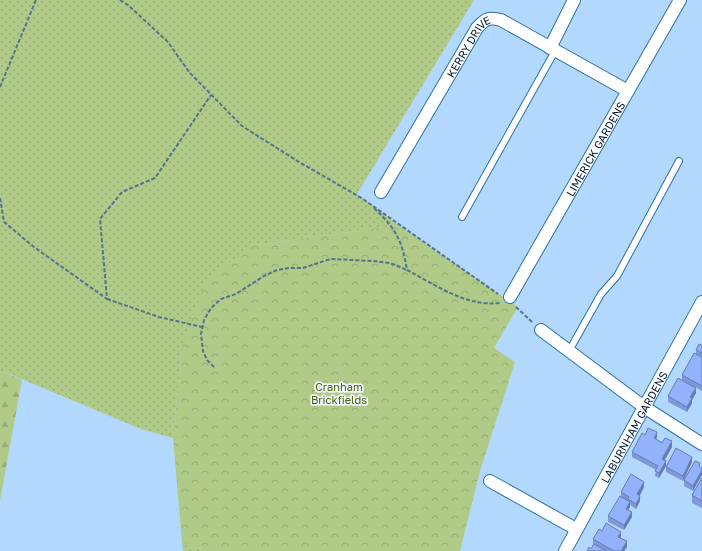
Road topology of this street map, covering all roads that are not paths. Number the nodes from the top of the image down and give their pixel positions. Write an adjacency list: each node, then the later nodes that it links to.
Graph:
1 (574, 0): 3 (street)
2 (680, 0): 4 (street, LIMERICK GARDENS)
3 (553, 50): 4 (street, KERRY DRIVE); 6 (street, KERRY DRIVE); 7 (lane)
4 (628, 91): 8 (street, LIMERICK GARDENS)
5 (679, 161): 11 (lane)
6 (381, 192)
7 (462, 217)
8 (510, 300)
9 (702, 302): 12 (street, LABURNHAM GARDENS)
10 (541, 330): 11 (street)
11 (569, 351): 12 (street)
12 (644, 407): 13 (street); 15 (street, LABURNHAM GARDENS)
13 (702, 444)
14 (490, 481): 15 (street)
15 (576, 529): 16 (street, LABURNHAM GARDENS)
16 (564, 551)

